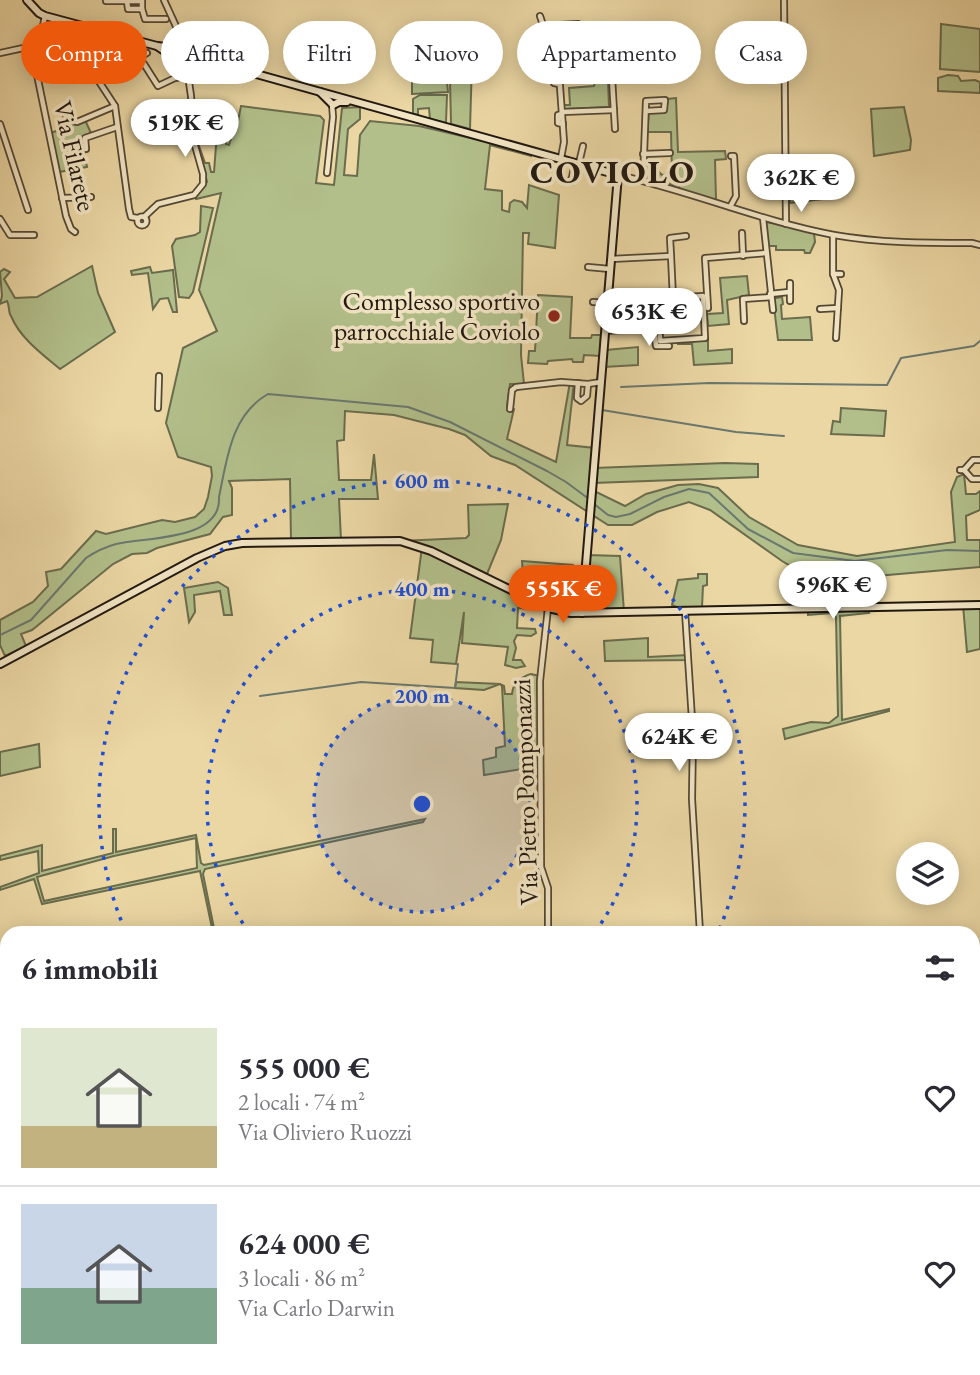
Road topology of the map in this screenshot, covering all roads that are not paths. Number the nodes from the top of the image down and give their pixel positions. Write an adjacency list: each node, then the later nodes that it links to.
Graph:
1 (27, 0): 9 (street)
2 (99, 0): 3 (street)
3 (106, 0): 6 (street)
4 (164, 0): 10 (street)
5 (785, 0): 49 (street)
6 (127, 1): 8 (street)
7 (540, 16): 11 (street)
8 (166, 19)
9 (45, 20): 12 (street)
10 (173, 21)
11 (542, 21)
12 (161, 47)
13 (21, 49): 14 (street)
14 (0, 53)
15 (147, 69): 19 (street)
16 (269, 77): 23 (street)
17 (41, 84): 44 (street, Via Filarete)
18 (101, 84): 24 (street)
19 (162, 84)
20 (189, 84): 30 (street)
21 (559, 84): 27 (street)
22 (612, 84): 25 (street)
23 (335, 101): 37 (street); 39 (street)
24 (115, 106): 28 (street); 30 (street)
25 (614, 110): 27 (street); 31 (street)
26 (646, 111): 26 (street); 35 (street)
27 (562, 113): 37 (street)
28 (66, 117)
29 (0, 124): 46 (street)
30 (117, 127): 33 (street)
31 (615, 129)
32 (583, 146): 38 (street)
33 (86, 149)
34 (670, 153): 35 (street)
35 (643, 154): 42 (street)
36 (731, 156): 45 (street)
37 (561, 158): 38 (street)
38 (578, 163): 40 (street); 41 (street)
39 (327, 173)
40 (618, 175): 42 (street); 59 (street)
41 (560, 179)
42 (643, 180): 45 (street)
43 (91, 197): 44 (street)
44 (62, 198): 50 (street, Via Filarete)
45 (730, 207): 47 (street)
46 (28, 210)
47 (763, 218): 49 (street); 56 (street)
48 (0, 219): 52 (street)
49 (786, 224): 53 (street)
50 (75, 232)
51 (741, 233): 58 (street)
52 (34, 235)
53 (833, 235): 55 (street); 62 (street)
54 (686, 236): 57 (street)
55 (980, 245)
56 (766, 253): 58 (street); 66 (street)
57 (671, 256): 59 (street); 67 (street)
58 (743, 256): 71 (street)
59 (611, 259): 61 (street)
60 (588, 267): 61 (street)
61 (610, 269): 70 (street)
62 (833, 274): 63 (street); 72 (street)
63 (841, 274)
64 (790, 283): 65 (street)
65 (789, 292): 66 (street); 68 (street)
66 (771, 295): 74 (street); 75 (street)
67 (673, 298): 67 (street)
68 (790, 301)
69 (593, 302): 70 (street)
70 (607, 303): 76 (street)
71 (708, 308)
72 (838, 308): 73 (street); 77 (street)
73 (820, 309)
74 (773, 310)
75 (744, 321)
76 (605, 331): 78 (street); 80 (street)
77 (836, 338)
78 (669, 346)
79 (159, 376): 83 (street)
80 (601, 382): 82 (street); 90 (street)
81 (578, 383): 82 (street); 82 (street); 84 (street)
82 (588, 384)
83 (158, 408)
84 (510, 409)
85 (980, 460): 86 (street)
86 (980, 479)
87 (980, 605): 89 (street)
88 (548, 608): 90 (street); 91 (street); 92 (street, Via Pietro Pomponazzi)
89 (685, 611): 90 (street); 93 (street)
90 (582, 613)
91 (0, 664)
92 (548, 926)
93 (700, 926)

